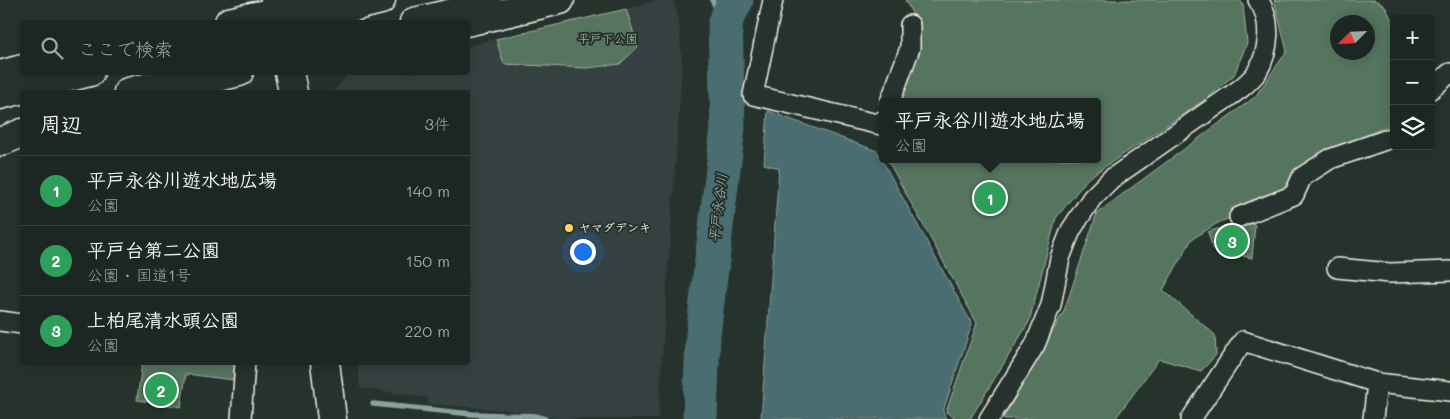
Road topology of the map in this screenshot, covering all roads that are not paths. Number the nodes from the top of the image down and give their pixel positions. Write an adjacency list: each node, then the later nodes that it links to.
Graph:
1 (328, 0): 7 (main road)
2 (381, 0): 7 (main road)
3 (505, 0): 9 (main road)
4 (560, 0): 10 (main road)
5 (773, 0): 27 (street)
6 (1258, 0): 42 (street)
7 (280, 14): 8 (main road)
8 (242, 20)
9 (422, 20)
10 (470, 21)
11 (910, 25): 24 (street)
12 (20, 69): 14 (main road)
13 (1450, 73): 19 (street)
14 (0, 74)
15 (78, 75): 23 (main road)
16 (198, 75): 20 (main road)
17 (227, 75): 21 (main road)
18 (290, 75): 22 (main road)
19 (1435, 86)
20 (136, 90)
21 (167, 90)
22 (293, 90)
23 (0, 95)
24 (891, 98)
25 (20, 118): 26 (main road)
26 (0, 123)
27 (879, 125)
28 (20, 134): 30 (main road)
29 (1390, 138): 31 (street)
30 (0, 142)
31 (1239, 217)
32 (1338, 268): 33 (street)
33 (1450, 271)
34 (0, 321): 35 (street)
35 (20, 324)
36 (246, 365): 40 (street)
37 (325, 365): 41 (main road)
38 (1377, 383): 39 (street); 43 (street); 44 (street)
39 (1450, 391)
40 (241, 419)
41 (332, 419)
42 (989, 419)
43 (1191, 419)
44 (1373, 419)

